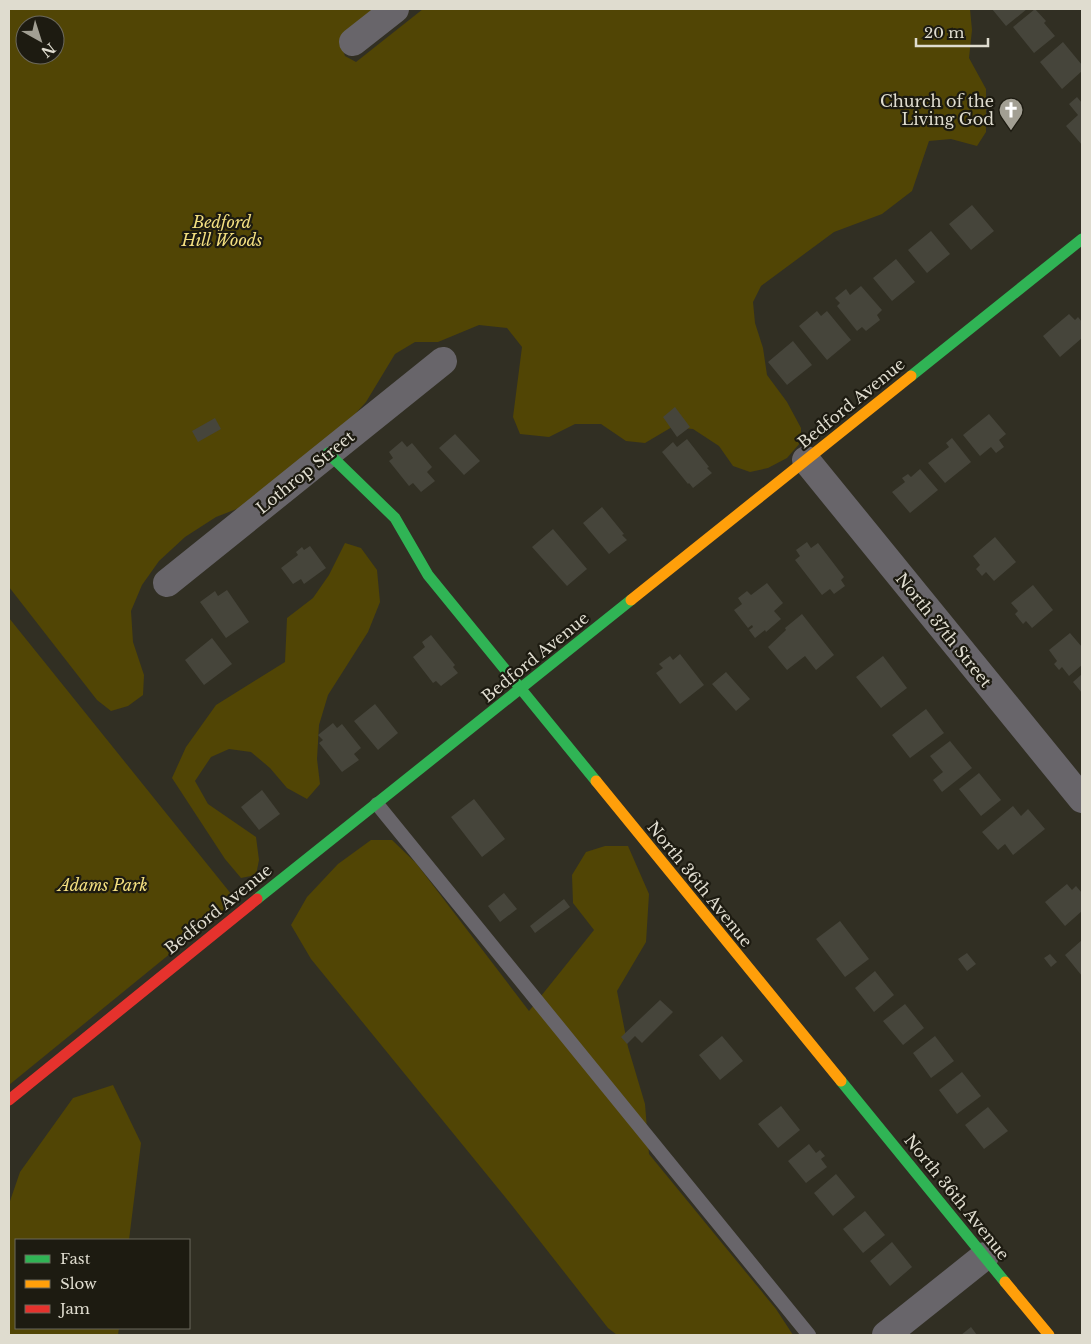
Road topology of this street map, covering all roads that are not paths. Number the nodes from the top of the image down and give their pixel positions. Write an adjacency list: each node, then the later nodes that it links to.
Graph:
1 (395, 9): 2 (street)
2 (353, 42)
3 (1082, 239): 6 (street, Bedford Avenue)
4 (443, 361): 5 (street, Lothrop Street)
5 (328, 453): 7 (street, Lothrop Street); 8 (street, North 36th Avenue)
6 (806, 460): 8 (street, Bedford Avenue); 9 (street, North 37th Street)
7 (167, 583)
8 (520, 690): 10 (street, Bedford Avenue); 12 (street, North 36th Avenue)
9 (1082, 799)
10 (377, 804): 11 (street, Bedford Avenue); 13 (lane)
11 (9, 1100)
12 (985, 1256): 14 (street); 15 (street, North 36th Avenue)
13 (809, 1335)
14 (886, 1335)
15 (1049, 1335)

